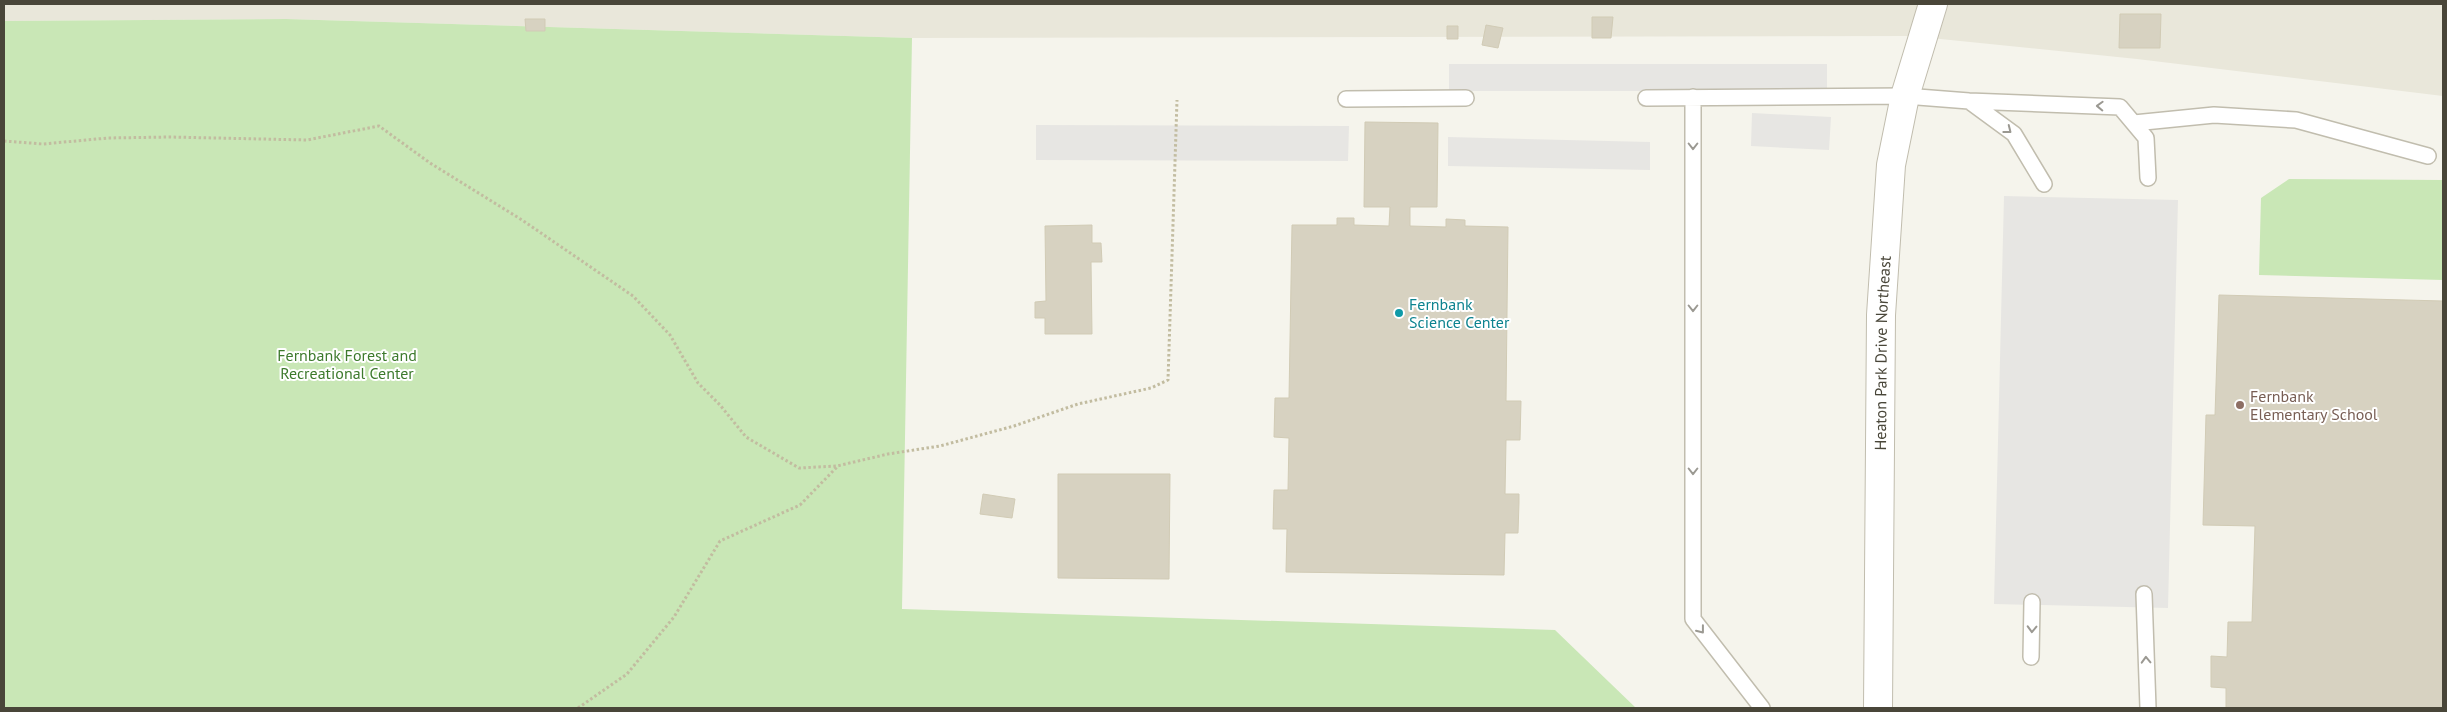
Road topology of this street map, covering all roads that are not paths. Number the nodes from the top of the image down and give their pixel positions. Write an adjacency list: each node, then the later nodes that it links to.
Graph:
1 (1933, 4): 2 (street, Heaton Park Drive Northeast)
2 (1905, 96): 3 (lane); 7 (lane); 16 (street, Heaton Park Drive Northeast)
3 (1693, 97): 5 (lane); 15 (lane, one-way to 15)
4 (1466, 98): 6 (lane)
5 (1646, 98)
6 (1346, 99)
7 (1969, 101): 8 (lane, one-way to 7); 11 (lane, one-way to 11)
8 (2134, 123): 9 (lane); 10 (lane)
9 (2428, 156)
10 (2148, 178)
11 (2044, 184)
12 (2144, 594): 17 (lane, one-way to 12)
13 (2032, 602): 14 (lane, one-way to 14)
14 (2031, 656)
15 (1762, 708)
16 (1878, 708)
17 (2148, 708)

